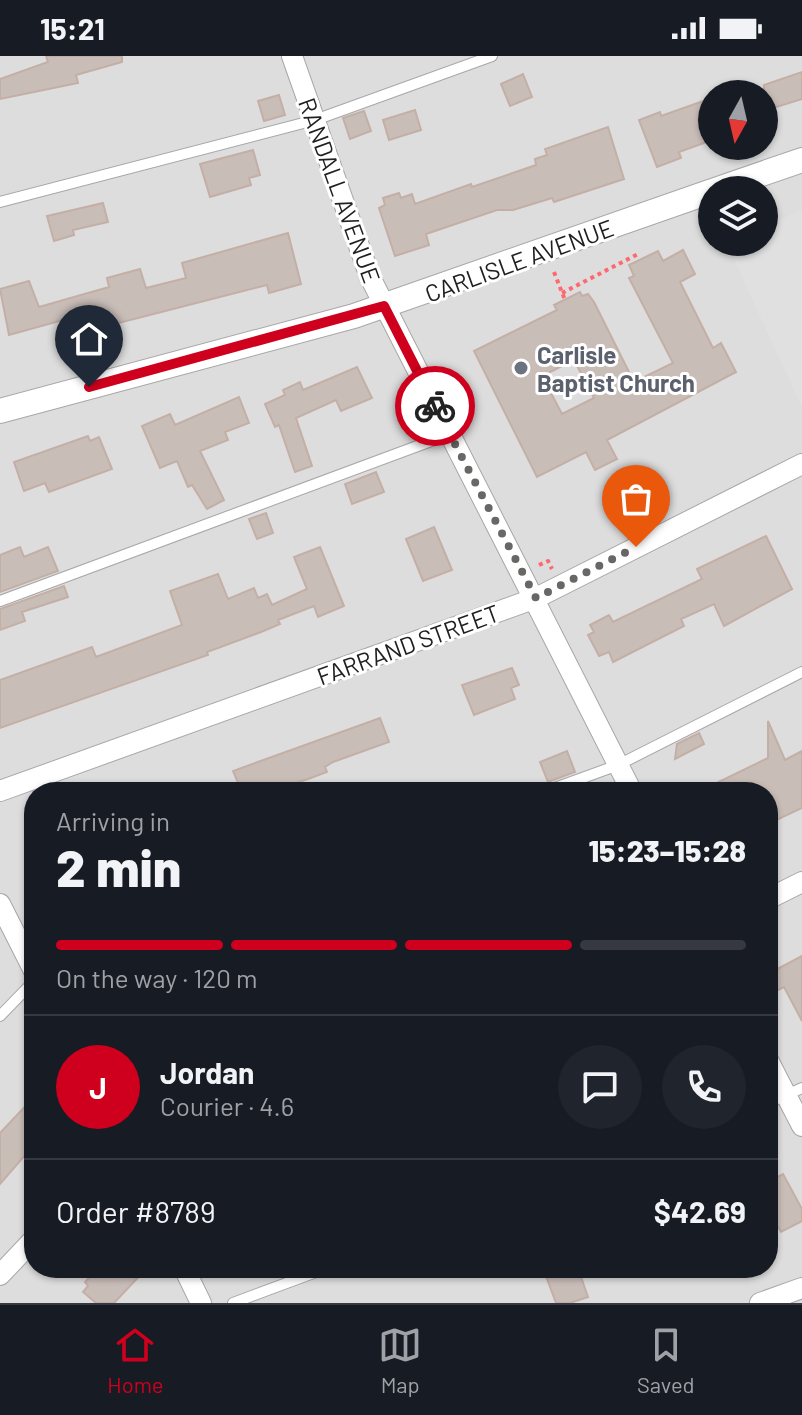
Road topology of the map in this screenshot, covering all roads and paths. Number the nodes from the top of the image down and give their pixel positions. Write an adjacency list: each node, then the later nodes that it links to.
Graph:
1 (292, 56): 3 (street, RANDALL AVENUE)
2 (492, 56): 3 (lane)
3 (315, 120): 7 (lane); 12 (street, RANDALL AVENUE)
4 (802, 160): 5 (street, CARLISLE AVENUE)
5 (755, 176)
6 (698, 196): 12 (street, CARLISLE AVENUE)
7 (0, 202)
8 (635, 243): 10 (path)
9 (554, 271): 10 (path)
10 (562, 293): 11 (path)
11 (565, 300)
12 (384, 306): 13 (street, CARLISLE AVENUE); 14 (street, RANDALL AVENUE)
13 (0, 411)
14 (450, 434): 16 (street, RANDALL AVENUE); 17 (lane)
15 (802, 464): 16 (street, FARRAND STREET)
16 (536, 598): 19 (street, RANDALL AVENUE); 21 (street, FARRAND STREET)
17 (0, 601)
18 (802, 672): 19 (lane)
19 (618, 765): 22 (lane); 23 (street, RANDALL AVENUE)
20 (24, 782): 24 (street, FARRAND STREET)
21 (25, 782)
22 (571, 782)
23 (627, 782)
24 (0, 791)
25 (802, 882): 26 (street)
26 (778, 894)
27 (0, 904): 28 (street)
28 (24, 951)
29 (24, 991): 30 (lane)
30 (0, 1016)
31 (785, 1096): 32 (street)
32 (802, 1126)
33 (24, 1250): 34 (street)
34 (0, 1275)
35 (189, 1278): 38 (street)
36 (300, 1278): 39 (lane)
37 (802, 1288): 40 (street)
38 (201, 1303)
39 (233, 1303)
40 (760, 1303)

